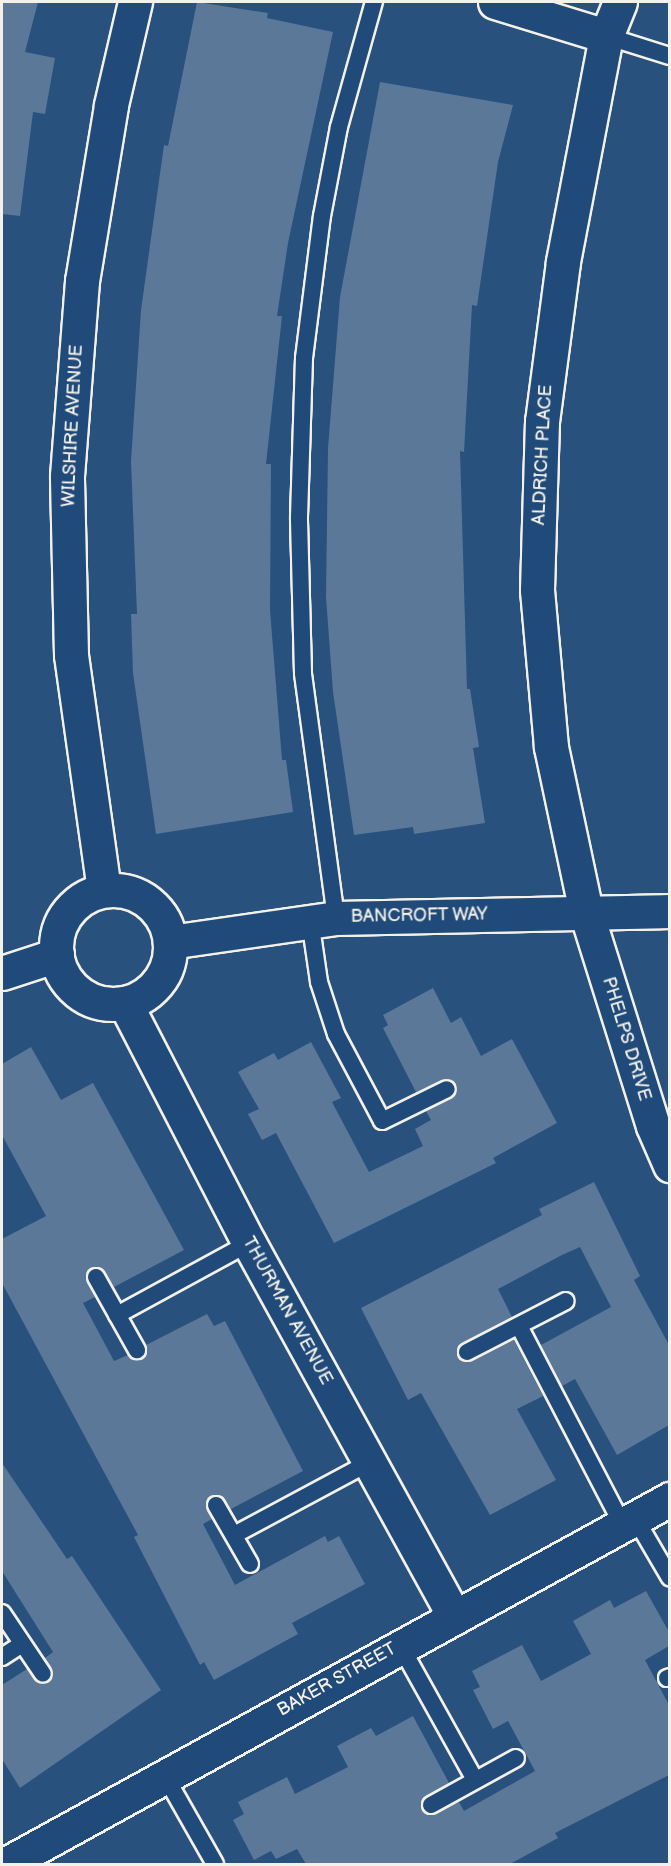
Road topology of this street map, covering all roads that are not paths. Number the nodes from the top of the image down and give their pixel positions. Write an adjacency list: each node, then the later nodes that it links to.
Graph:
1 (135, 2): 7 (street, WILSHIRE AVENUE)
2 (374, 2): 10 (lane)
3 (495, 2): 5 (street)
4 (620, 2): 5 (street, ALDRICH PLACE)
5 (606, 36): 6 (lane); 9 (street, ALDRICH PLACE)
6 (669, 56)
7 (104, 890): 11 (street); 12 (street)
8 (669, 911): 9 (street, BANCROFT WAY)
9 (586, 912): 10 (street, BANCROFT WAY); 16 (street, PHELPS DRIVE)
10 (323, 919): 11 (street, BANCROFT WAY); 15 (lane)
11 (170, 942): 14 (street)
12 (57, 955): 13 (street); 14 (street)
13 (2, 974)
14 (125, 1003): 17 (street, THURMAN AVENUE)
15 (447, 1089)
16 (669, 1165)
17 (249, 1243): 20 (lane); 24 (street, THURMAN AVENUE)
18 (96, 1276): 20 (lane)
19 (566, 1301): 21 (lane)
20 (117, 1315): 22 (lane)
21 (519, 1326): 23 (lane); 27 (lane)
22 (137, 1350)
23 (467, 1352)
24 (370, 1462): 28 (lane); 32 (street, THURMAN AVENUE)
25 (669, 1499): 27 (street, BAKER STREET)
26 (216, 1505): 28 (lane)
27 (629, 1521): 30 (lane); 32 (street, BAKER STREET)
28 (234, 1535): 29 (lane)
29 (250, 1564)
30 (669, 1578)
31 (2, 1613): 33 (lane)
32 (454, 1617): 34 (street, BAKER STREET)
33 (22, 1644): 35 (lane); 36 (lane)
34 (400, 1645): 38 (street, BAKER STREET); 39 (lane)
35 (2, 1657)
36 (43, 1674)
37 (516, 1758): 39 (lane)
38 (165, 1776): 41 (street, BAKER STREET); 42 (lane)
39 (475, 1780): 40 (lane)
40 (431, 1806)
41 (6, 1864)
42 (214, 1864)

